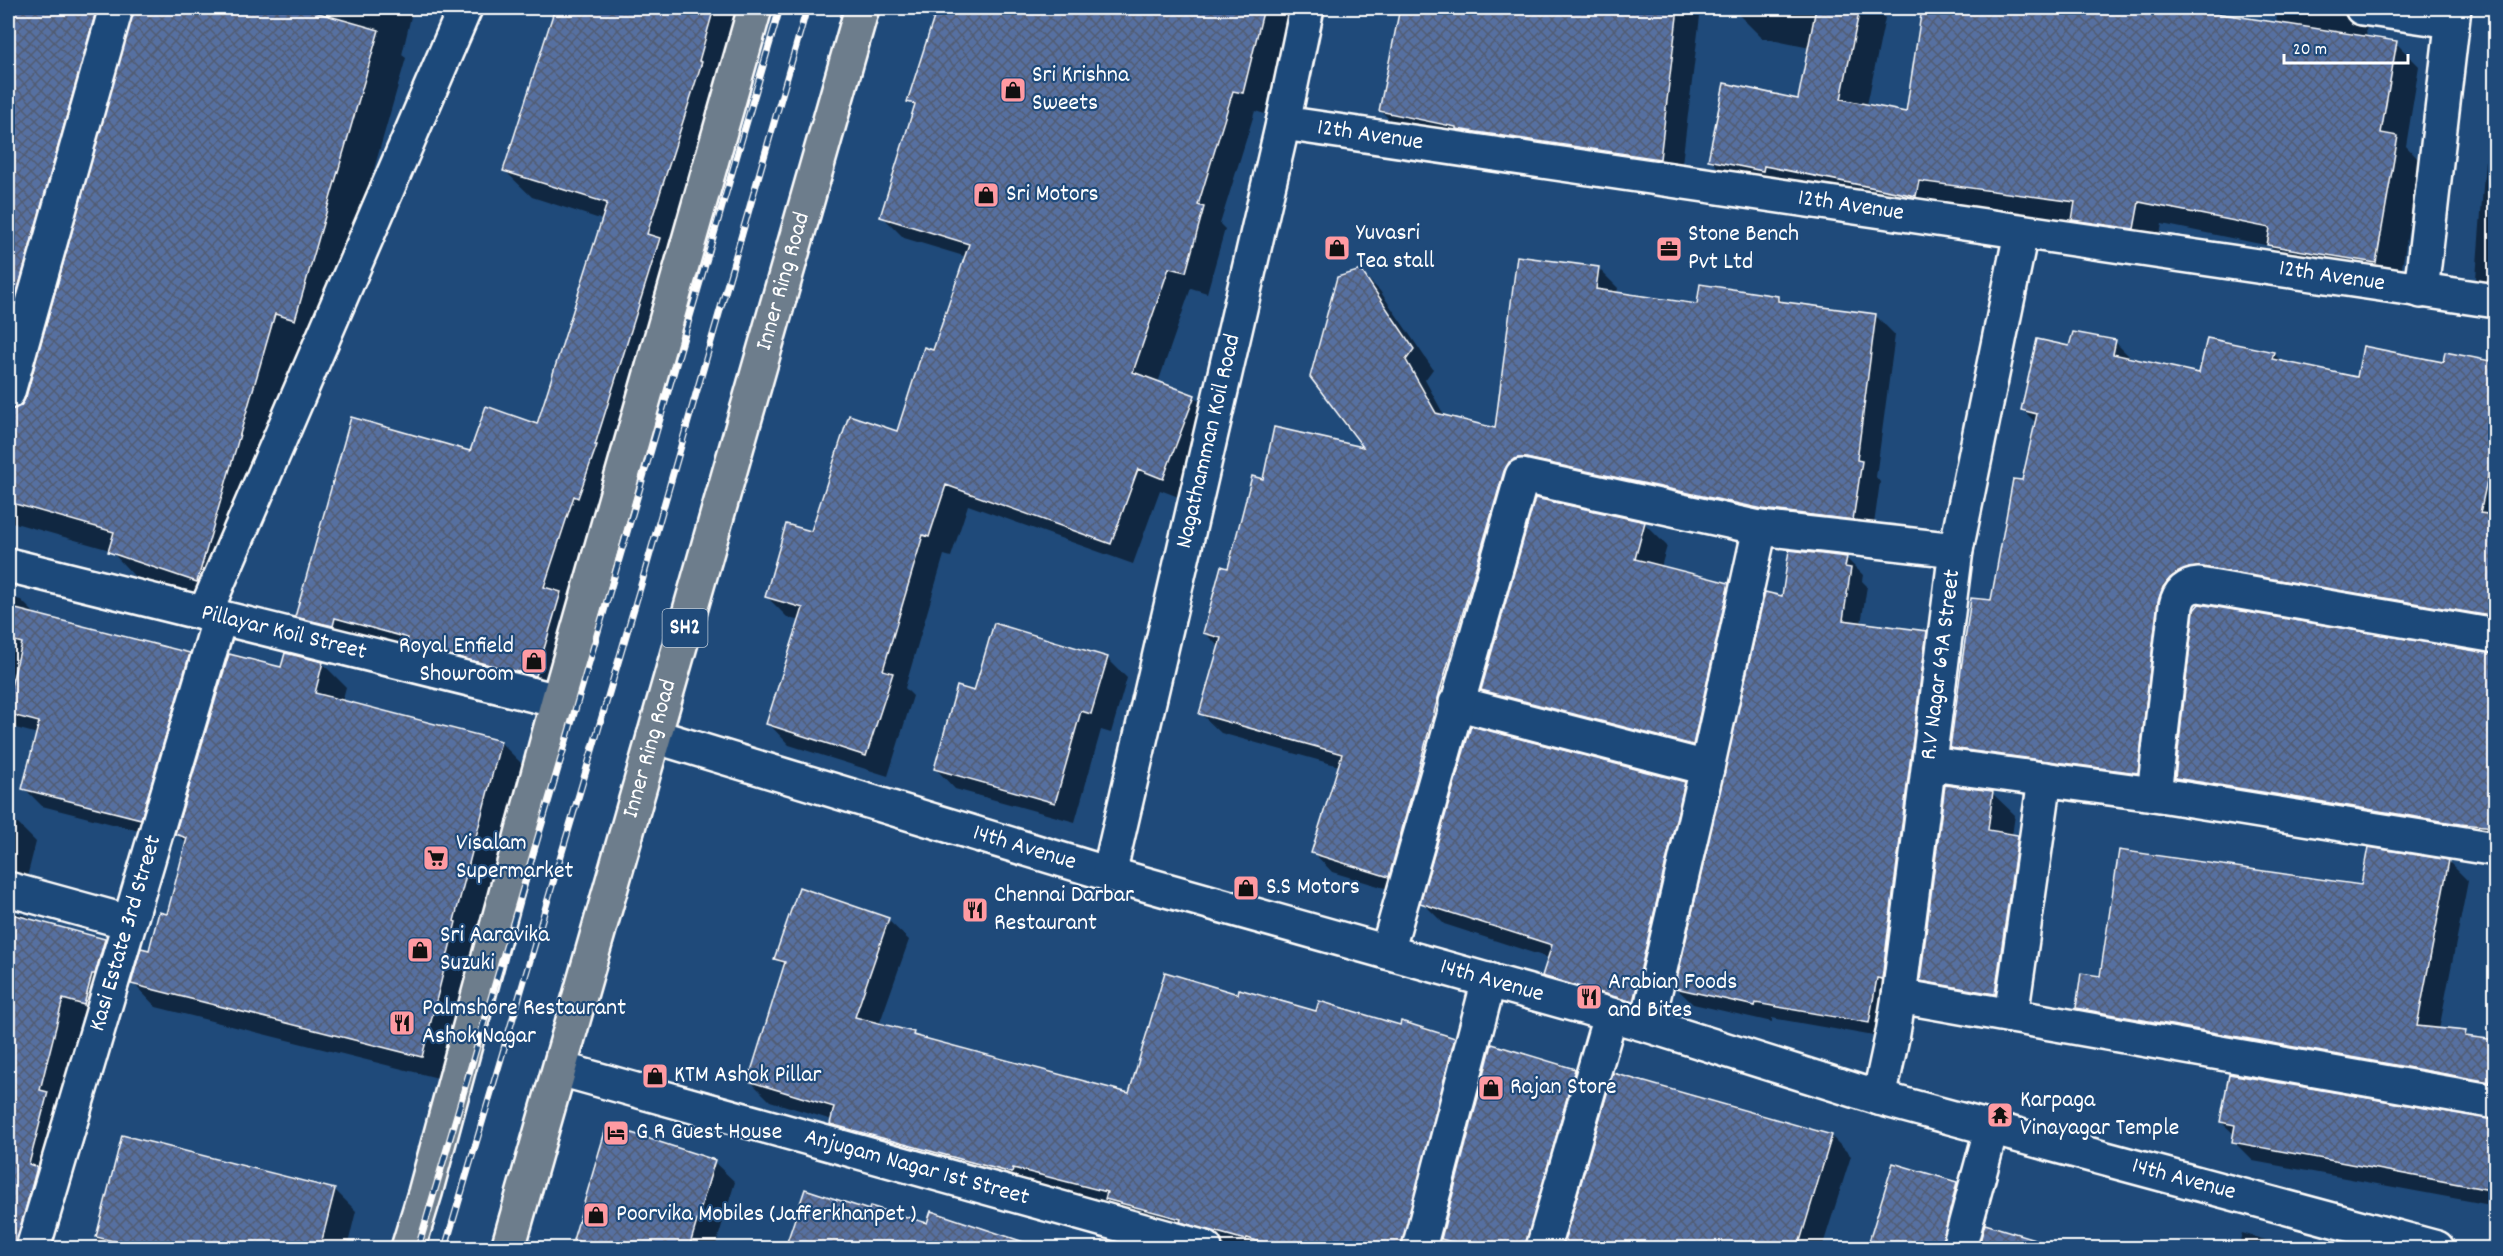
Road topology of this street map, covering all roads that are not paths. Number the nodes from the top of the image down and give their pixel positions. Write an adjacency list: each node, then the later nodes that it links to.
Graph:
1 (116, 8): 12 (street)
2 (465, 8): 16 (street, Kasi Estate 3rd Street)
3 (755, 8): 18 (main road)
4 (862, 8): 20 (main road, Inner Ring Road / SH2)
5 (1307, 8): 8 (street, Nagathamman Koil Road)
6 (2362, 8): 7 (street)
7 (2453, 14): 10 (street, 12th Avenue)
8 (1283, 123): 9 (street, 12th Avenue); 26 (street, Nagathamman Koil Road)
9 (2021, 233): 10 (street, 12th Avenue); 14 (street, R.V Nagar 69A Street)
10 (2421, 291): 11 (street, 12th Avenue)
11 (2496, 302)
12 (8, 392)
13 (1760, 528): 14 (street); 19 (street); 22 (street)
14 (1956, 550): 21 (street, R.V Nagar 69A Street)
15 (8, 565): 16 (street, Pillayar Koil Street)
16 (212, 615): 18 (street, Pillayar Koil Street); 28 (street, Kasi Estate 3rd Street)
17 (2496, 636): 24 (street)
18 (558, 701): 40 (main road)
19 (1456, 703): 22 (street); 29 (street)
20 (654, 736): 26 (street, 14th Avenue); 35 (main road, Inner Ring Road / SH2)
21 (1930, 764): 23 (street); 31 (street, R.V Nagar 69A Street)
22 (1707, 768): 34 (street)
23 (2045, 779): 24 (street); 33 (street)
24 (2154, 794): 25 (street)
25 (2496, 849)
26 (1109, 874): 29 (street, 14th Avenue)
27 (8, 889): 28 (street)
28 (128, 922): 39 (street, Kasi Estate 3rd Street)
29 (1387, 952): 30 (street, 14th Avenue)
30 (1488, 980): 32 (street, 14th Avenue); 43 (street)
31 (1899, 996): 33 (street); 36 (street, R.V Nagar 69A Street)
32 (1610, 1016): 34 (street, 14th Avenue); 44 (street)
33 (2011, 1016): 37 (street)
34 (1647, 1025): 36 (street, 14th Avenue)
35 (560, 1069): 41 (main road, Inner Ring Road / SH2); 42 (street, Anjugam Nagar 1st Street)
36 (1878, 1098): 38 (street, 14th Avenue)
37 (2496, 1102)
38 (1992, 1127): 45 (street); 46 (street, 14th Avenue)
39 (33, 1248)
40 (408, 1248)
41 (508, 1248)
42 (1205, 1248)
43 (1419, 1248)
44 (1543, 1248)
45 (1959, 1248)
46 (2437, 1248)

